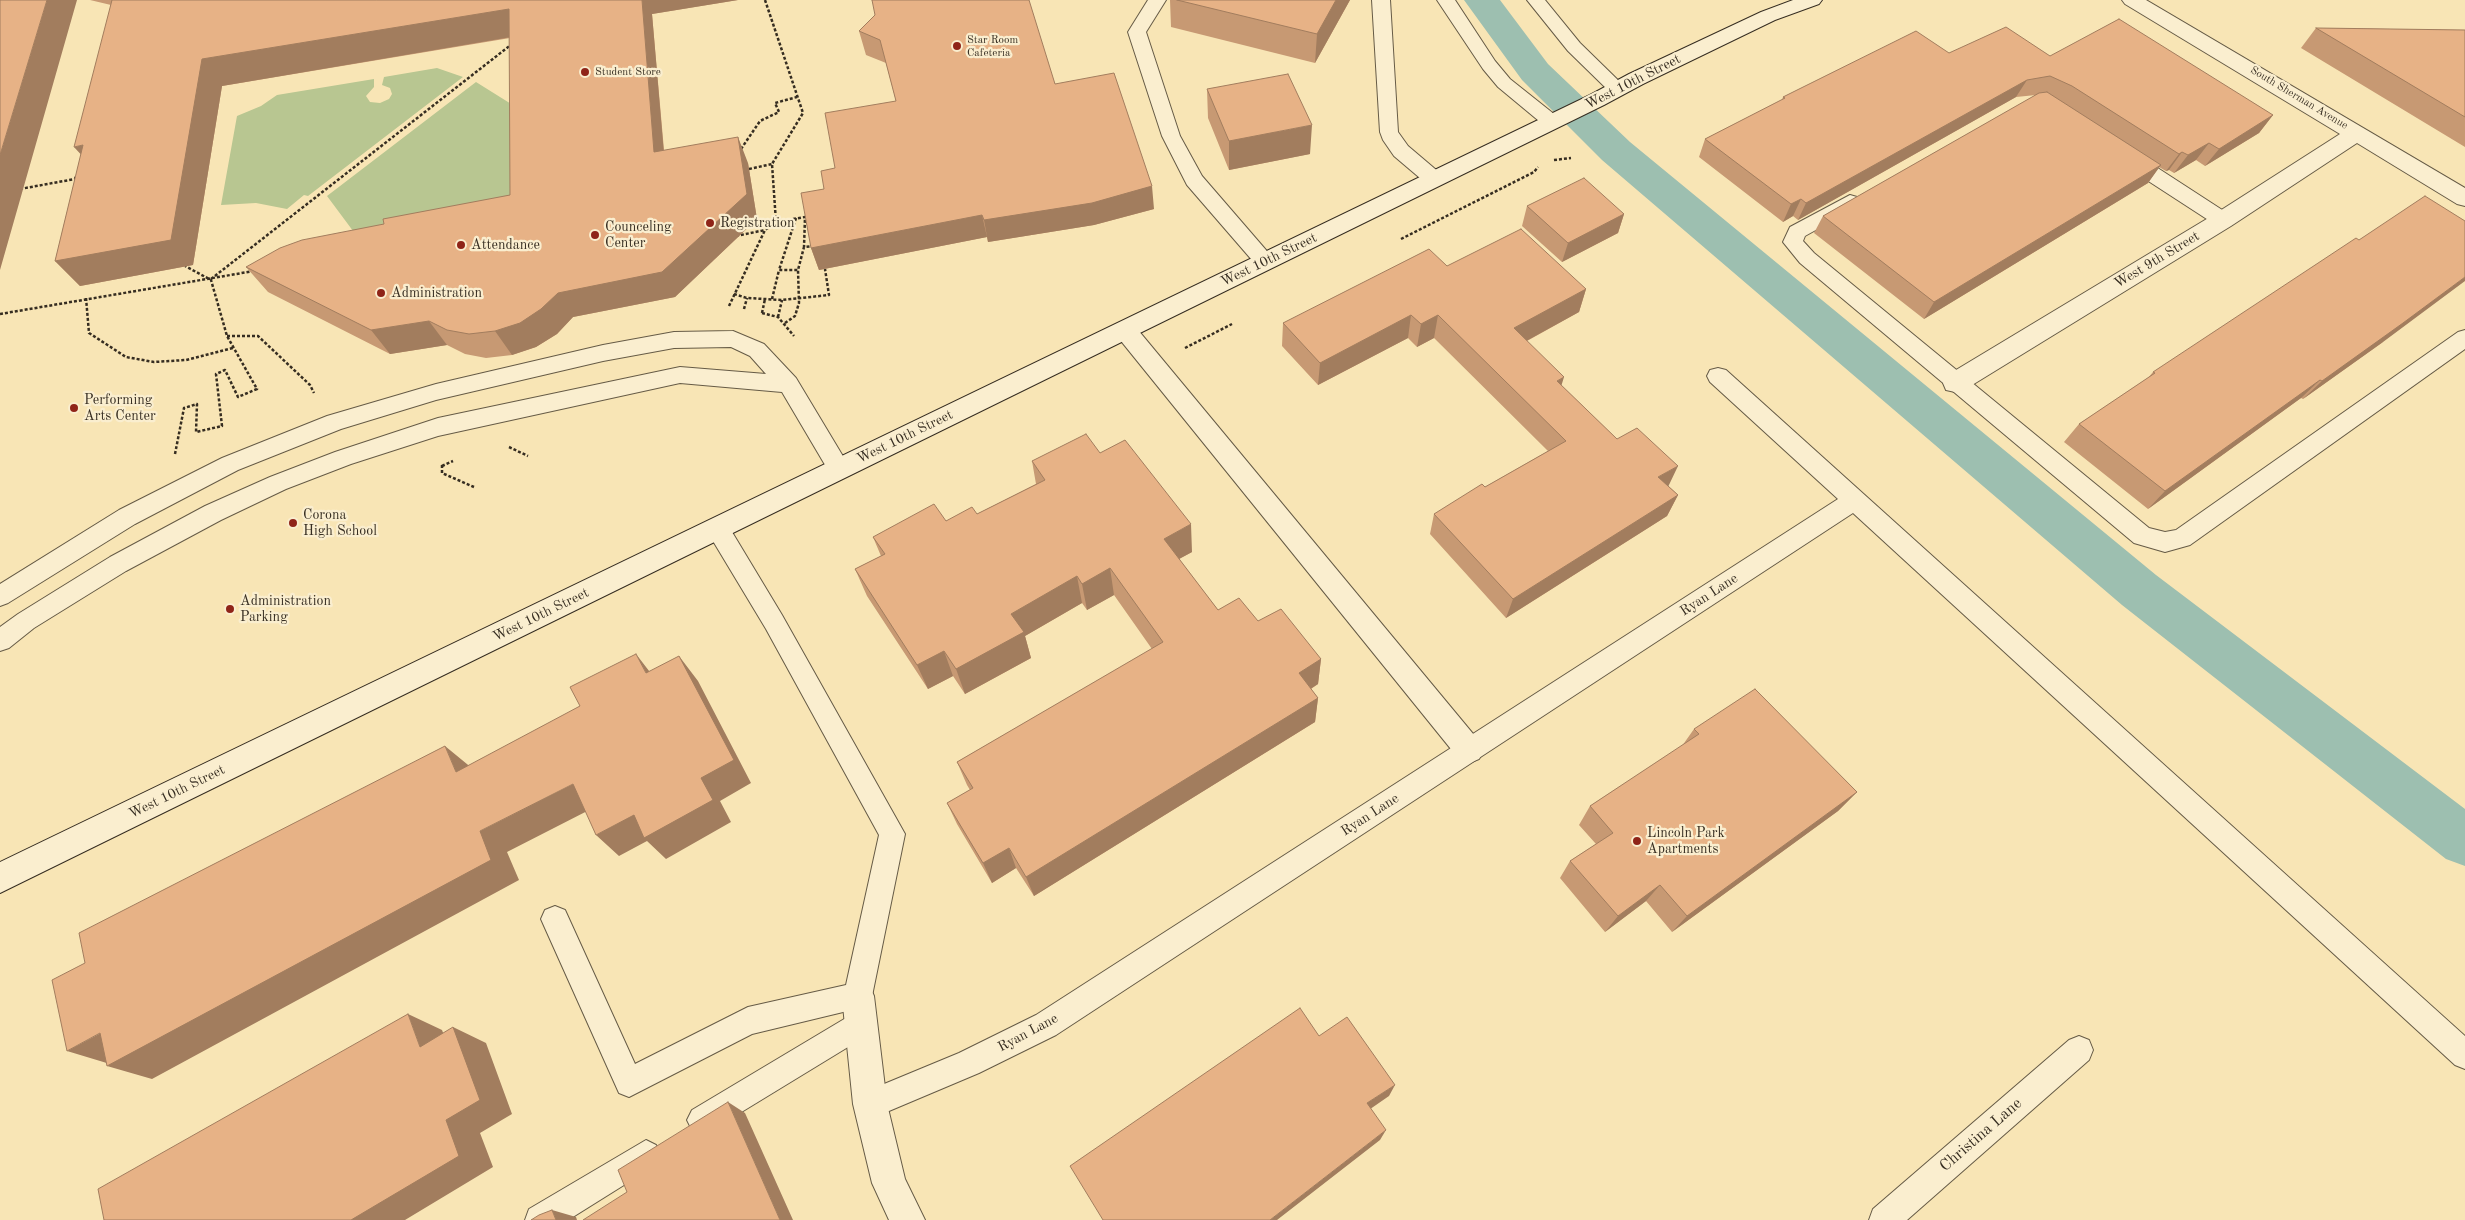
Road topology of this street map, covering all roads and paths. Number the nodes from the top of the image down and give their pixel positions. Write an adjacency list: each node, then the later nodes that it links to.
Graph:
1 (765, 0): 10 (path)
2 (1157, 0): 33 (lane)
3 (1381, 0): 21 (lane)
4 (1446, 0): 11 (lane)
5 (1536, 0): 9 (lane)
6 (1812, 0): 9 (main road, West 10th Street)
7 (2132, 0): 12 (main road, South Sherman Avenue)
8 (515, 42): 39 (path)
9 (1617, 89): 11 (main road, West 10th Street)
10 (797, 97): 14 (path); 17 (path)
11 (1552, 122): 21 (main road, West 10th Street)
12 (2357, 133): 24 (main road, South Sherman Avenue); 26 (main road, West 9th Street)
13 (2110, 146): 26 (lane)
14 (740, 151)
15 (1571, 158): 16 (path)
16 (1551, 160)
17 (772, 164): 19 (path); 27 (path)
18 (1540, 165): 30 (path)
19 (749, 169)
20 (77, 170): 22 (path)
21 (1434, 179): 33 (main road, West 10th Street)
22 (19, 189)
23 (1864, 194): 62 (lane)
24 (2465, 198)
25 (796, 218): 27 (path); 32 (path); 37 (path)
26 (2223, 220): 62 (main road, West 9th Street)
27 (776, 222): 28 (path)
28 (765, 230): 29 (path); 40 (path)
29 (727, 238)
30 (1401, 240)
31 (815, 246): 32 (path)
32 (804, 247): 38 (path)
33 (1265, 262): 54 (main road, West 10th Street)
34 (186, 266): 39 (path)
35 (824, 269): 45 (path)
36 (259, 270): 39 (path)
37 (779, 270): 38 (path); 44 (path)
38 (798, 270): 45 (path)
39 (211, 280): 41 (path); 55 (path)
40 (734, 294): 42 (path); 47 (path)
41 (86, 298): 50 (path); 57 (path)
42 (747, 298): 43 (path); 48 (path)
43 (765, 299): 44 (path); 49 (path)
44 (772, 299): 46 (path)
45 (800, 299): 46 (path); 52 (path)
46 (782, 300): 51 (path)
47 (728, 309)
48 (744, 310)
49 (762, 313)
50 (0, 314)
51 (778, 316)
52 (785, 323)
53 (1232, 324): 59 (path)
54 (1126, 330): 67 (main road, West 10th Street); 73 (main road)
55 (227, 336): 58 (path); 64 (path)
56 (2465, 338): 62 (lane)
57 (109, 348): 58 (path); 60 (path)
58 (233, 348): 66 (path)
59 (1182, 349)
60 (105, 350)
61 (1718, 376): 69 (lane)
62 (1955, 383)
63 (788, 384): 67 (lane); 71 (lane); 72 (lane)
64 (310, 385)
65 (440, 456): 68 (path)
66 (173, 459)
67 (839, 469): 70 (main road, West 10th Street)
68 (474, 487)
69 (1855, 500): 73 (lane, Ryan Lane); 78 (lane)
70 (718, 529): 74 (main road, West 10th Street); 76 (lane)
71 (0, 596)
72 (0, 641)
73 (1469, 750): 79 (lane, Ryan Lane)
74 (0, 878)
75 (555, 919): 76 (lane)
76 (859, 1010): 79 (main road); 80 (lane)
77 (2079, 1050): 82 (lane, Christina Lane)
78 (2465, 1055)
79 (870, 1104): 81 (main road)
80 (540, 1220)
81 (907, 1220)
82 (1884, 1220)

